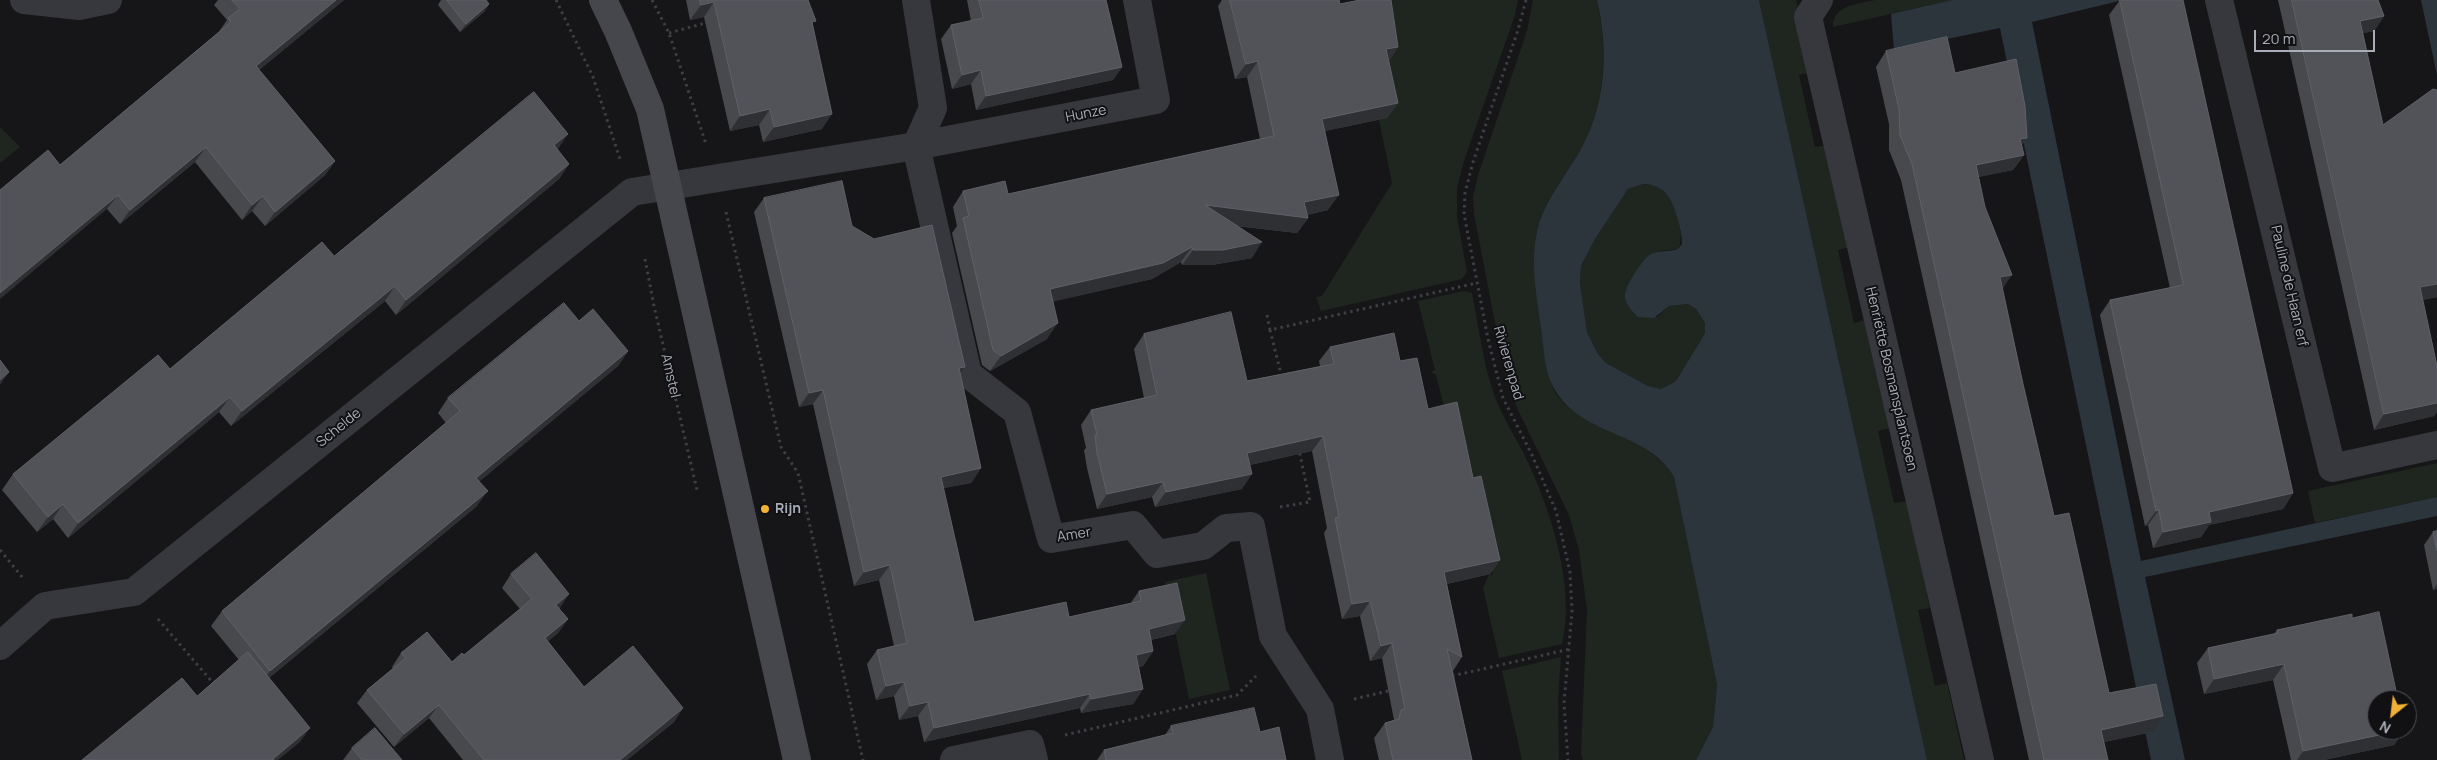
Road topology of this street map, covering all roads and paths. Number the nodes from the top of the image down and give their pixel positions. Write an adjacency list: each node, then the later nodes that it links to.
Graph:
1 (24, 0): 2 (street)
2 (108, 0)
3 (556, 0): 16 (path)
4 (603, 0): 15 (street)
5 (652, 0): 12 (path)
6 (916, 0): 13 (street)
7 (1137, 0): 13 (street, Hunze)
8 (1526, 0): 18 (path, Rivierenpad)
9 (1819, 0): 40 (street, Henriëtte Bosmansplantsoen)
10 (2218, 0): 23 (street, Pauline de Haan erf)
11 (712, 21): 12 (path)
12 (669, 33): 14 (path)
13 (916, 146): 14 (street, Hunze); 25 (street, Amer)
14 (718, 177): 15 (street, Hunze); 36 (path)
15 (668, 186): 16 (street, Schelde); 35 (street)
16 (632, 192): 26 (street, Schelde)
17 (643, 249): 24 (path, Amstel)
18 (1477, 283): 20 (path); 29 (path, Rivierenpad)
19 (1267, 315): 20 (path)
20 (1270, 330): 21 (path)
21 (1283, 384)
22 (1298, 445): 25 (path)
23 (2437, 445)
24 (699, 494)
25 (1251, 526): 28 (street)
26 (134, 592): 27 (street, Schelde); 31 (path)
27 (0, 646)
28 (1279, 647): 33 (street); 34 (path)
29 (1570, 649): 30 (path); 39 (path, Rivierenpad)
30 (1447, 677)
31 (216, 686)
32 (1400, 688): 33 (path)
33 (1320, 709): 38 (street)
34 (1032, 752): 37 (street)
35 (797, 760)
36 (863, 760)
37 (954, 760)
38 (1330, 760)
39 (1568, 760)
40 (1980, 760)

